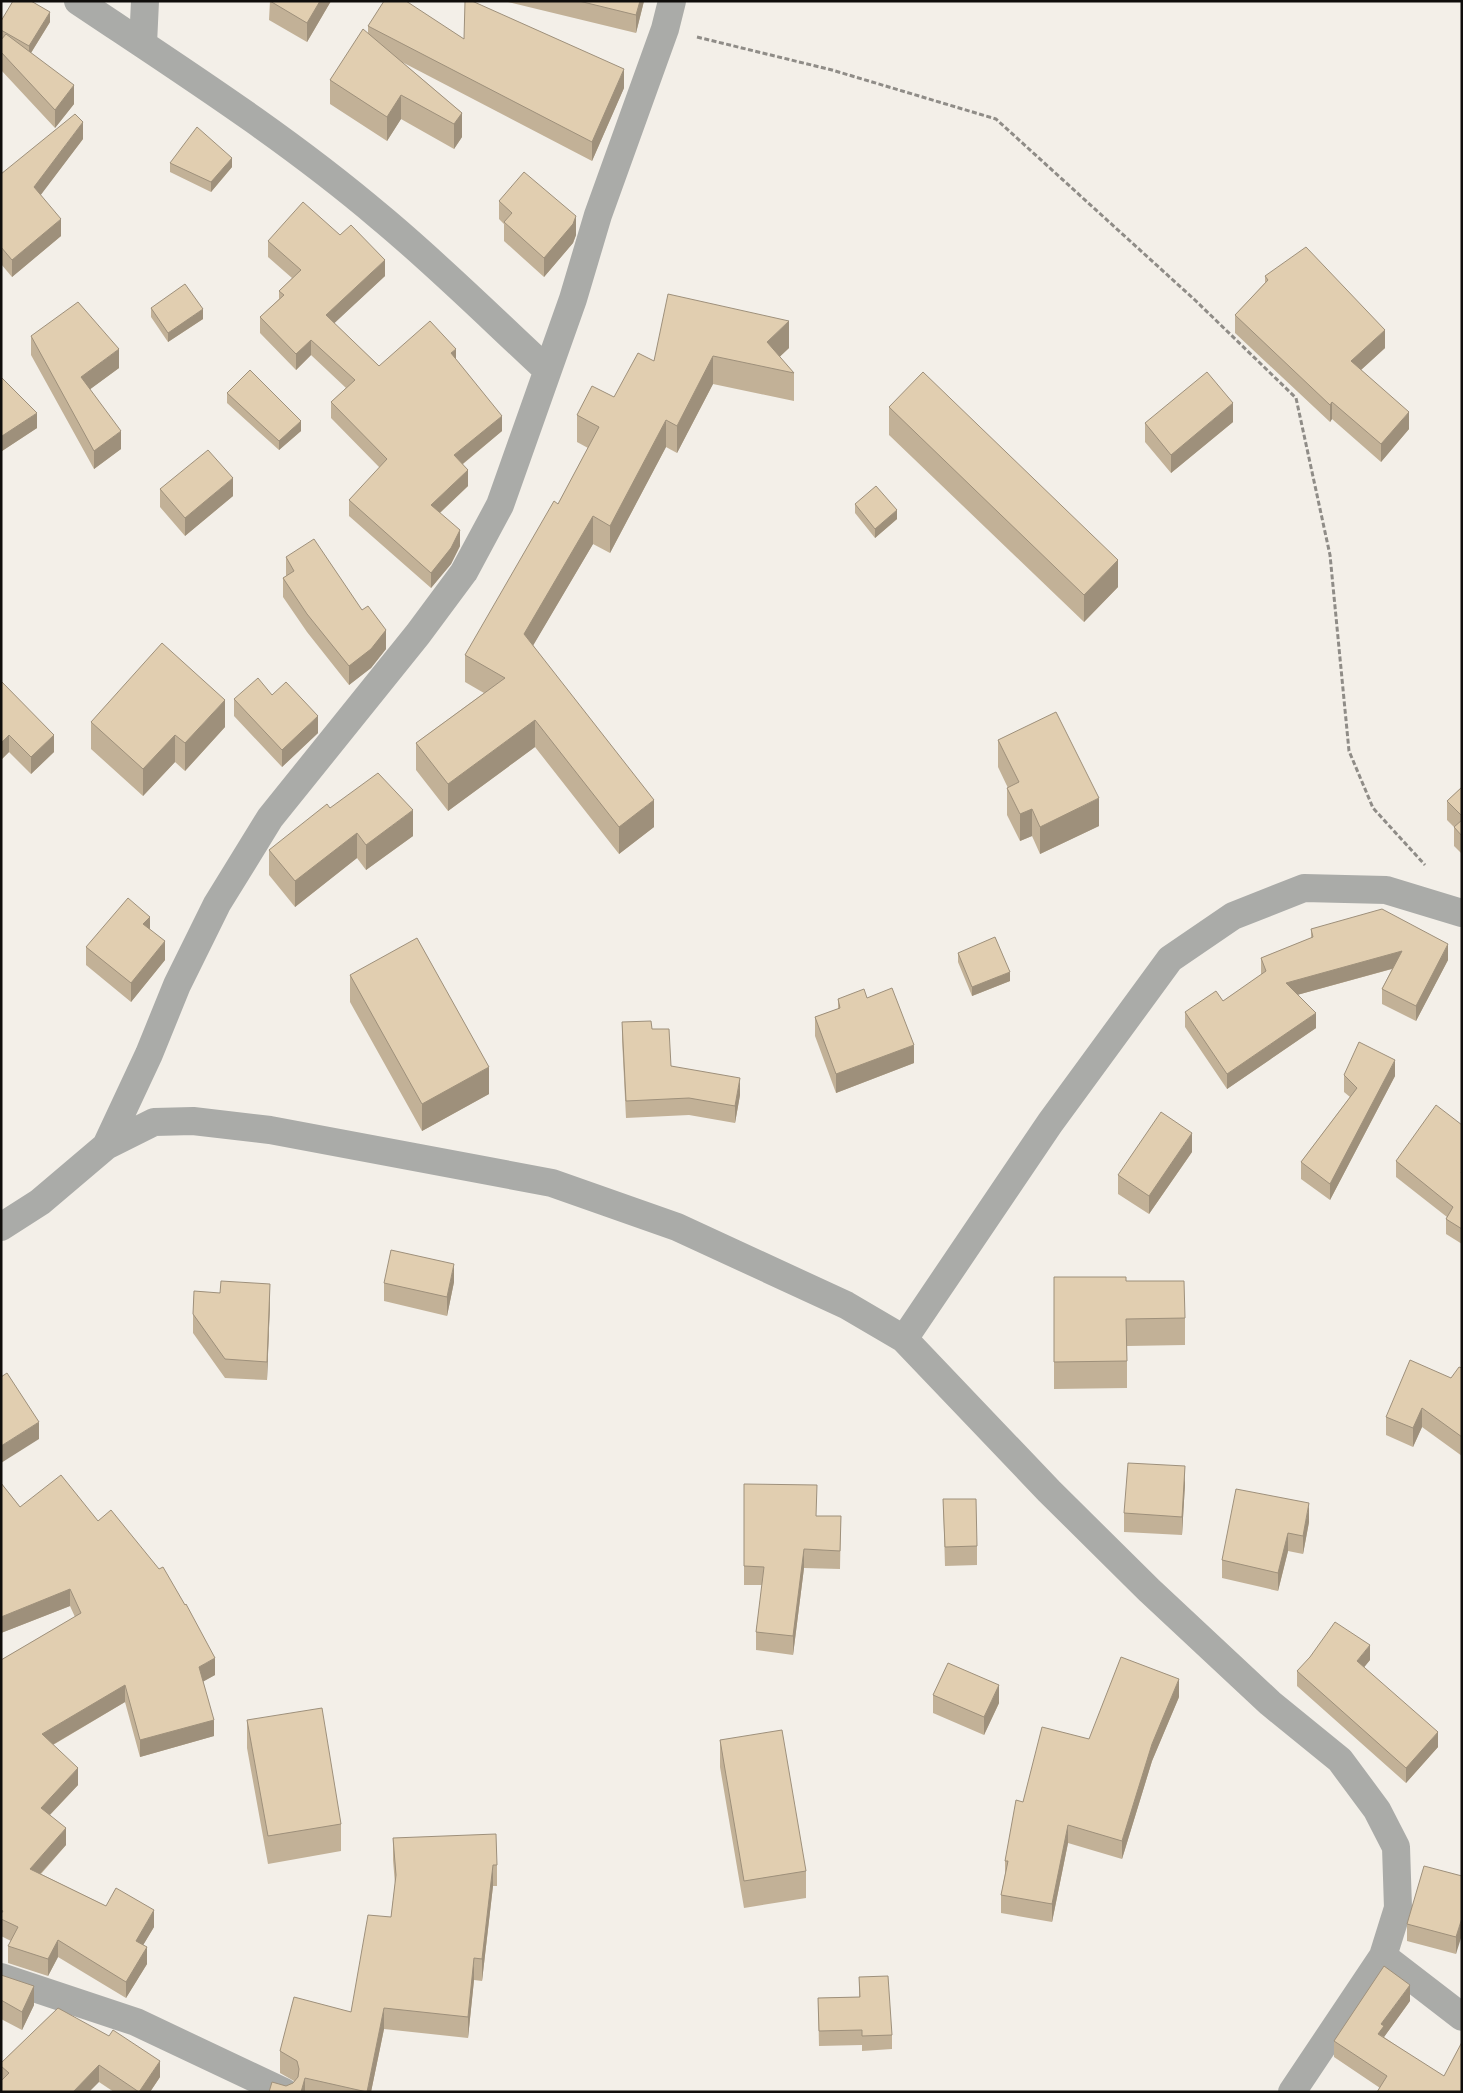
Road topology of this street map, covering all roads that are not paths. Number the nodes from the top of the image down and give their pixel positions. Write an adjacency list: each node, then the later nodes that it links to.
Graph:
1 (78, 1): 4 (street)
2 (146, 1): 4 (street)
3 (672, 1): 5 (street)
4 (143, 44): 5 (street)
5 (547, 370): 7 (street)
6 (1462, 913): 9 (street)
7 (106, 1146): 8 (street); 9 (street)
8 (1, 1228)
9 (904, 1339): 10 (street)
10 (1383, 1956): 12 (street); 14 (street)
11 (1, 1977): 13 (street)
12 (1462, 2017)
13 (284, 2092)
14 (1292, 2092)

